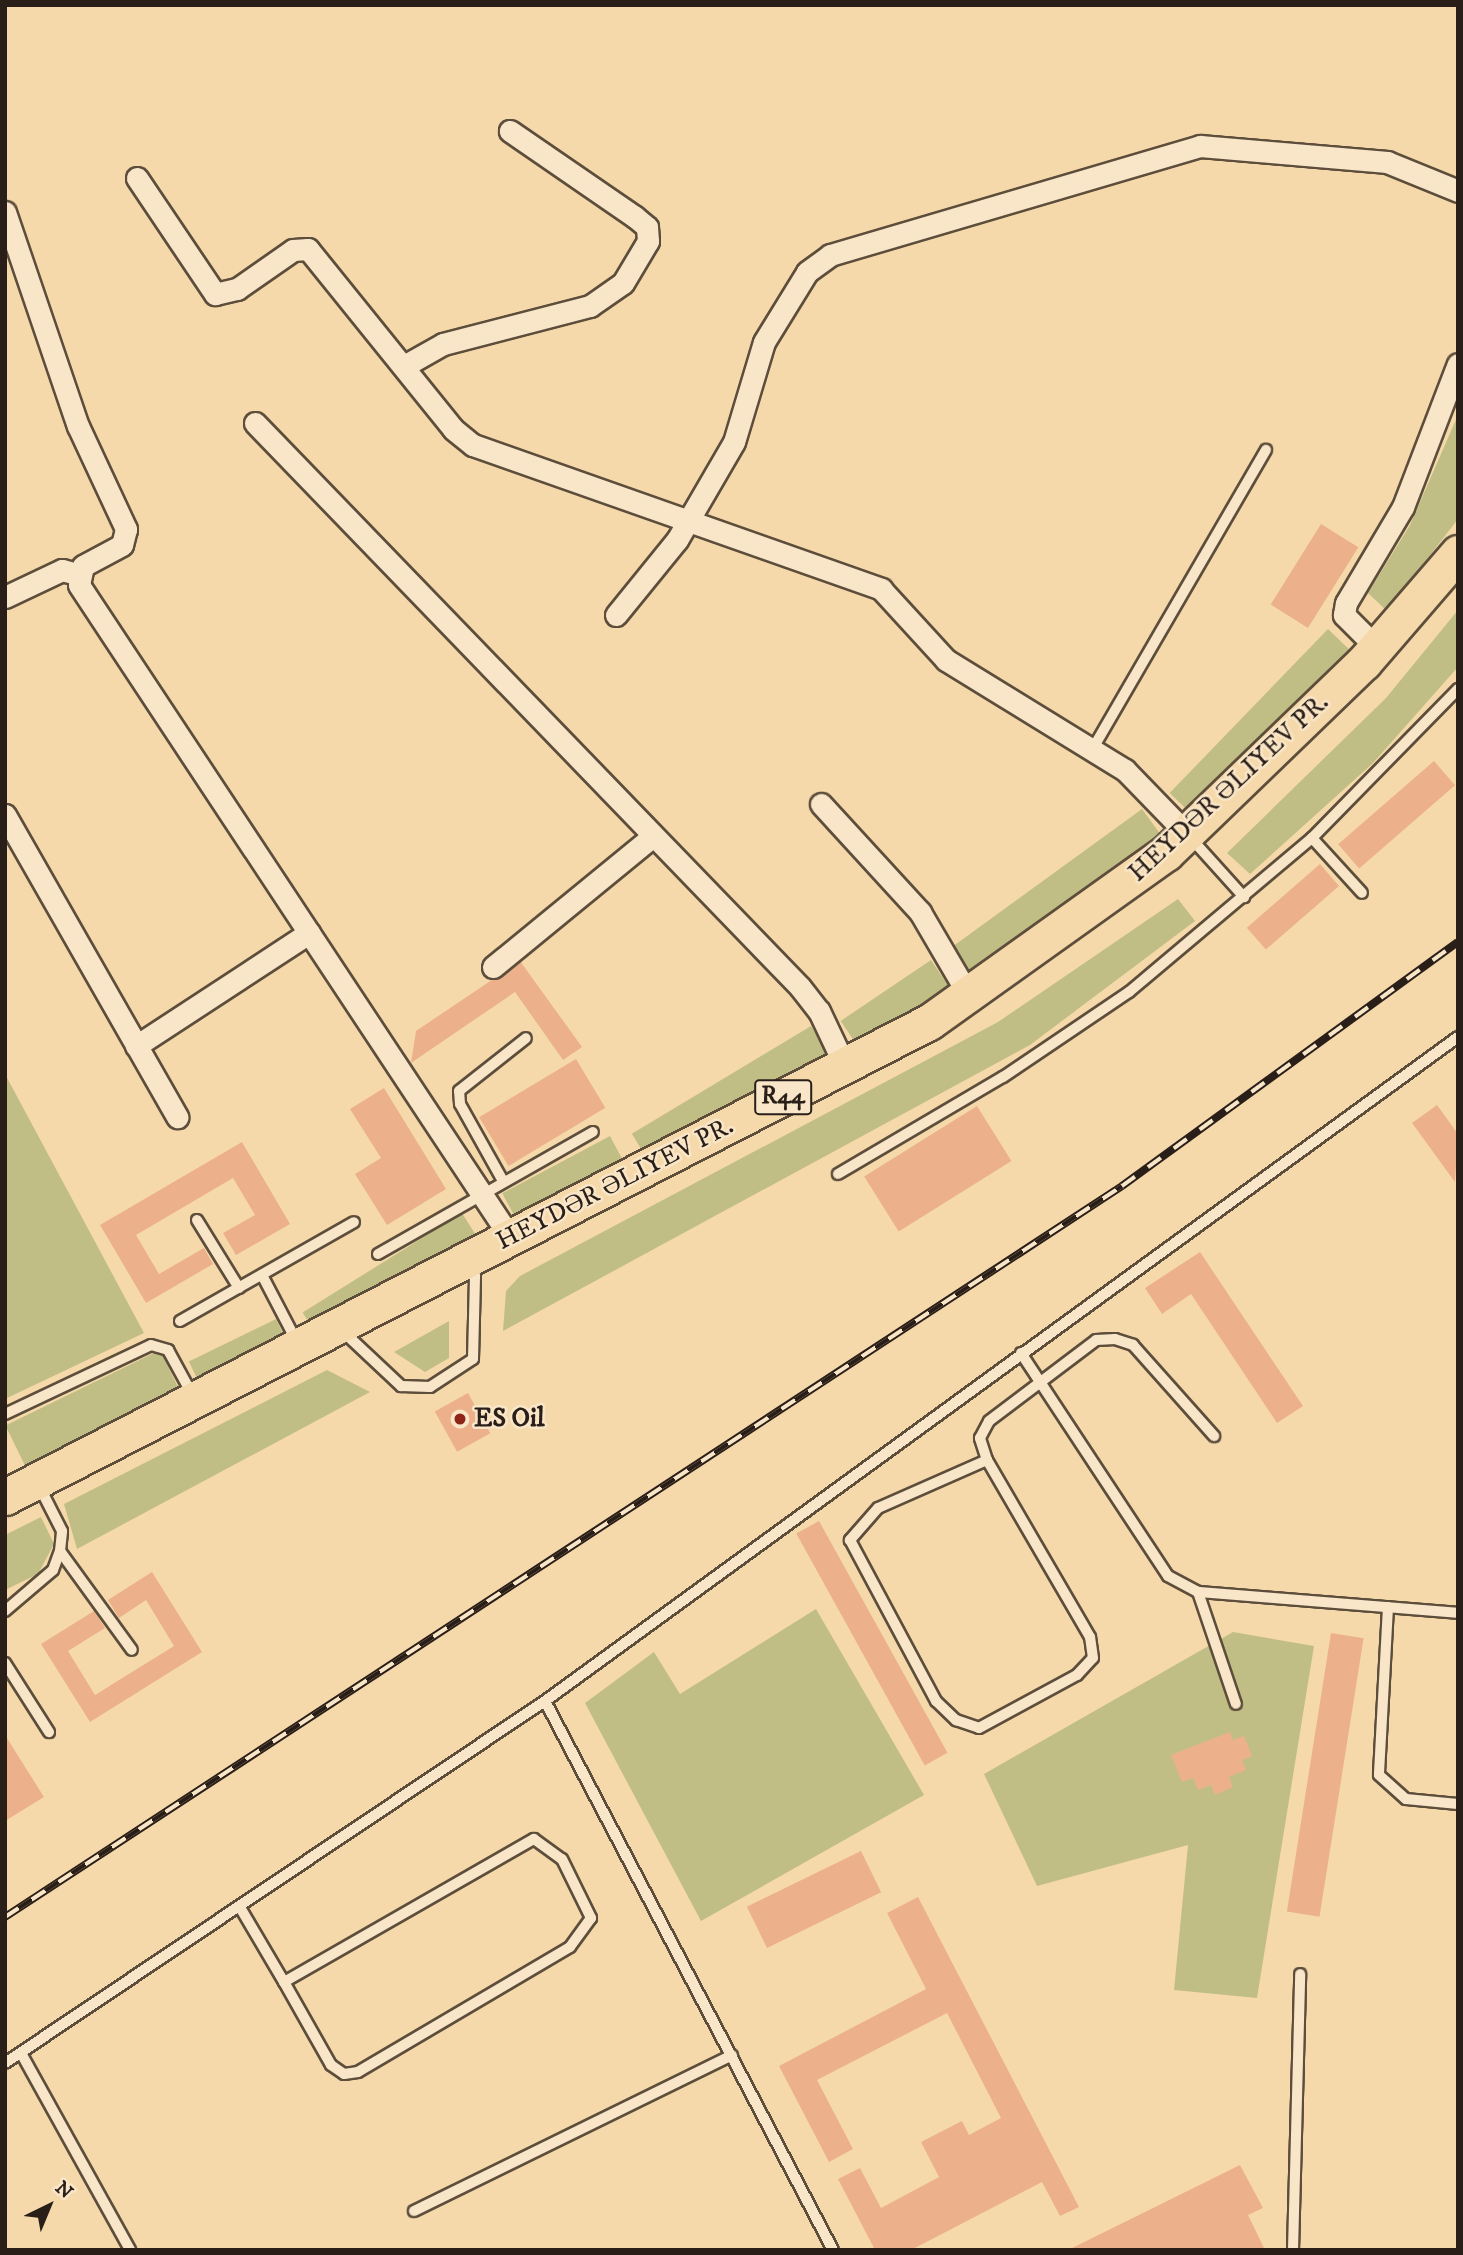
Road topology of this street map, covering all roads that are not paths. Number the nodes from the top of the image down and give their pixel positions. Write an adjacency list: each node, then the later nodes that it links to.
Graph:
1 (510, 131): 5 (street)
2 (137, 178): 5 (street)
3 (1458, 191): 9 (street)
4 (6, 214): 11 (street)
5 (404, 366): 9 (street)
6 (1456, 375): 15 (street)
7 (255, 423): 20 (street)
8 (1266, 450): 17 (lane)
9 (689, 520): 14 (street); 17 (street)
10 (1458, 553): 15 (main road, HEYDƏR ƏLIYEV PR. / R44)
11 (78, 574): 13 (street); 25 (street)
12 (1458, 581): 22 (main road, HEYDƏR ƏLIYEV PR. / R44)
13 (5, 597)
14 (616, 615)
15 (1377, 648): 22 (main road, HEYDƏR ƏLIYEV PR. / R44)
16 (1458, 689): 21 (lane)
17 (1092, 750): 22 (street)
18 (821, 804): 27 (street)
19 (5, 815): 30 (street)
20 (652, 837): 26 (street); 31 (street)
21 (1312, 838): 23 (lane); 24 (lane)
22 (1193, 840): 24 (lane); 27 (main road, HEYDƏR ƏLIYEV PR. / R44); 42 (main road, HEYDƏR ƏLIYEV PR. / R44)
23 (1362, 893)
24 (1244, 897): 34 (lane)
25 (309, 933): 30 (street); 36 (street)
26 (494, 967)
27 (969, 996): 31 (main road, HEYDƏR ƏLIYEV PR. / R44)
28 (1458, 1037): 47 (lane)
29 (526, 1038): 35 (lane)
30 (136, 1046): 32 (street)
31 (845, 1066): 39 (main road, HEYDƏR ƏLIYEV PR. / R44)
32 (177, 1117)
33 (593, 1132): 35 (lane)
34 (838, 1174)
35 (503, 1181): 36 (lane)
36 (484, 1191): 39 (street); 40 (lane)
37 (197, 1220): 43 (lane)
38 (354, 1222): 41 (lane)
39 (510, 1237): 46 (main road, HEYDƏR ƏLIYEV PR. / R44)
40 (378, 1254)
41 (262, 1275): 43 (lane); 46 (lane)
42 (475, 1275): 45 (main road, HEYDƏR ƏLIYEV PR. / R44); 45 (lane)
43 (239, 1289): 44 (lane)
44 (180, 1321)
45 (351, 1339): 54 (main road, HEYDƏR ƏLIYEV PR. / R44)
46 (299, 1346): 49 (main road, HEYDƏR ƏLIYEV PR. / R44)
47 (1021, 1353): 48 (lane); 63 (lane)
48 (1040, 1383): 51 (lane); 52 (lane); 57 (lane)
49 (194, 1400): 50 (lane); 53 (main road, HEYDƏR ƏLIYEV PR. / R44)
50 (5, 1414)
51 (1214, 1436)
52 (987, 1460): 52 (lane)
53 (5, 1497)
54 (45, 1497): 55 (main road, HEYDƏR ƏLIYEV PR. / R44); 56 (lane)
55 (5, 1517)
56 (60, 1551): 59 (lane); 61 (lane)
57 (1198, 1591): 58 (lane); 64 (lane)
58 (1388, 1607): 60 (lane); 66 (lane)
59 (5, 1611)
60 (1458, 1613)
61 (132, 1650)
62 (5, 1663): 65 (lane)
63 (545, 1701): 67 (lane); 71 (lane)
64 (1236, 1704)
65 (49, 1732)
66 (1458, 1804)
67 (241, 1909): 69 (lane); 70 (lane)
68 (1300, 1974): 76 (lane)
69 (284, 1982): 69 (lane)
70 (21, 2053): 72 (lane); 74 (lane)
71 (732, 2055): 73 (lane); 75 (lane)
72 (5, 2063)
73 (414, 2211)
74 (130, 2250)
75 (833, 2250)
76 (1293, 2250)

